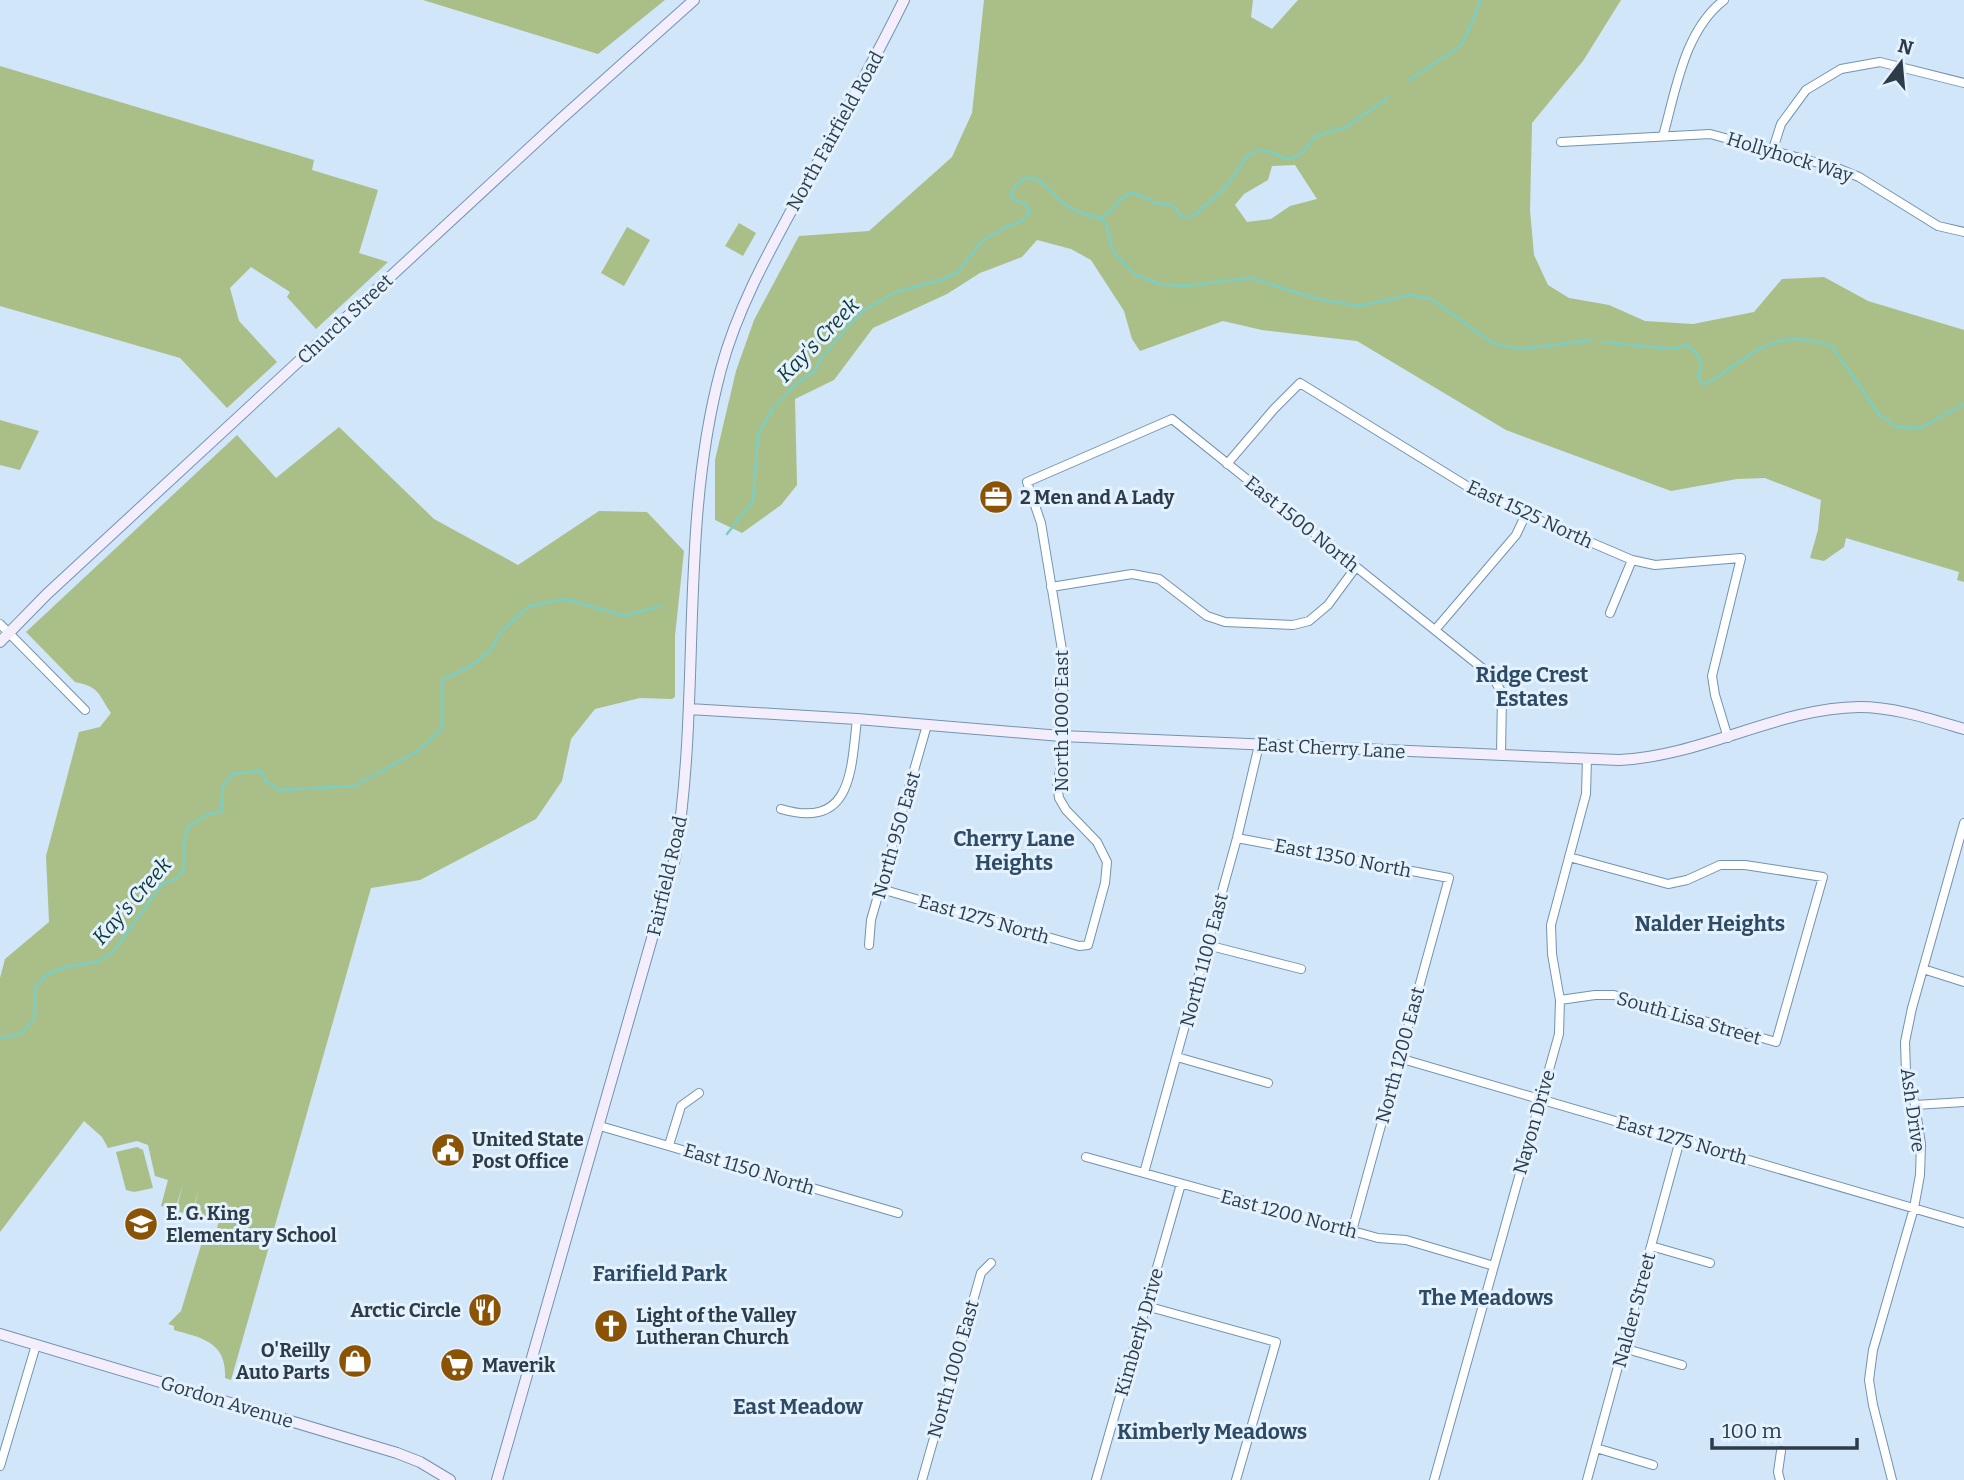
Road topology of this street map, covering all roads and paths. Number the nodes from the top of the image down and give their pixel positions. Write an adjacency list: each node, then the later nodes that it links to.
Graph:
1 (694, 0): 19 (street, Church Street)
2 (904, 0): 9 (street, North Fairfield Road)
3 (1724, 0): 5 (street)
4 (1964, 83): 7 (street)
5 (1663, 136): 6 (street, Hollyhock Way); 7 (street, Hollyhock Way)
6 (1561, 142)
7 (1773, 149): 8 (street, Hollyhock Way)
8 (1964, 232)
9 (763, 261): 21 (street, Fairfield Road)
10 (1227, 464): 11 (street, East 1500 North); 12 (street, East 1525 North); 14 (street, East 1500 North)
11 (1027, 482): 15 (street, North 1000 East)
12 (1526, 514): 13 (street, East 1525 North); 18 (street)
13 (1632, 560): 16 (street); 27 (street, East 1525 North)
14 (1356, 567): 15 (street); 18 (street, East 1500 North)
15 (1051, 587): 26 (street, North 1000 East)
16 (1610, 613)
17 (0, 624): 19 (street)
18 (1435, 630): 29 (street, East 1500 North)
19 (9, 633): 20 (street, Church Street); 22 (street)
20 (0, 642)
21 (689, 709): 23 (street, East Cherry Lane); 53 (street, Fairfield Road)
22 (85, 710)
23 (857, 719): 24 (street, East Cherry Lane); 31 (street)
24 (927, 725): 26 (street, East Cherry Lane); 38 (street, North 950 East)
25 (1964, 729): 27 (street, East Cherry Lane)
26 (1061, 736): 28 (street, East Cherry Lane); 40 (street, North 1000 East)
27 (1728, 738): 30 (street, East Cherry Lane)
28 (1259, 745): 29 (street, East Cherry Lane); 33 (street, North 1100 East)
29 (1501, 755): 30 (street, East Cherry Lane)
30 (1587, 758): 35 (street, Nayon Drive)
31 (781, 809)
32 (1964, 822): 34 (street, Ash Drive)
33 (1237, 838): 37 (street, East 1350 North); 41 (street, North 1100 East)
34 (1955, 856): 36 (street); 43 (street, Ash Drive)
35 (1569, 857): 45 (street, Nayon Drive); 45 (street, South Lisa Street)
36 (1964, 859)
37 (1449, 878): 47 (street, North 1200 East)
38 (881, 888): 39 (street, North 950 East); 40 (street, East 1275 North)
39 (869, 945)
40 (1088, 945)
41 (1207, 945): 42 (street); 46 (street, North 1100 East)
42 (1301, 969)
43 (1923, 969): 44 (street); 52 (street, Ash Drive)
44 (1964, 982)
45 (1560, 1000): 50 (street, Nayon Drive)
46 (1177, 1057): 48 (street); 57 (street, North 1100 East)
47 (1399, 1058): 50 (street, East 1275 North); 62 (street, North 1200 East)
48 (1268, 1083)
49 (699, 1093): 55 (street)
50 (1541, 1099): 54 (street, East 1275 North); 66 (street, Nayon Drive)
51 (1964, 1102): 52 (street)
52 (1915, 1105): 59 (street, Ash Drive)
53 (600, 1126): 55 (street, East 1150 North); 77 (street, Fairfield Road)
54 (1680, 1140): 59 (street, East 1275 North); 63 (street, Nalder Street)
55 (669, 1145): 60 (street, East 1150 North)
56 (1086, 1157): 57 (street, East 1200 North)
57 (1144, 1173): 58 (street, East 1200 North)
58 (1181, 1184): 62 (street, East 1200 North); 67 (street, Kimberly Drive)
59 (1914, 1208): 61 (street, East 1275 North); 84 (street, Ash Drive)
60 (898, 1213)
61 (1964, 1223)
62 (1352, 1231): 66 (street, East 1200 North)
63 (1651, 1246): 65 (street); 70 (street, Nalder Street)
64 (991, 1263): 78 (street, North 1000 East)
65 (1710, 1263)
66 (1494, 1266): 81 (street, Nayon Drive)
67 (1146, 1306): 79 (street, Kimberly Drive); 80 (street)
68 (0, 1334): 69 (street, Gordon Avenue)
69 (36, 1345): 75 (street); 76 (street, Gordon Avenue)
70 (1623, 1348): 71 (street); 72 (street, Nalder Street)
71 (1682, 1365)
72 (1596, 1448): 74 (street); 82 (street, Nalder Street)
73 (1781, 1451): 83 (street)
74 (1653, 1465)
75 (0, 1466)
76 (450, 1480)
77 (497, 1480)
78 (922, 1480)
79 (1096, 1480)
80 (1236, 1480)
81 (1434, 1480)
82 (1587, 1480)
83 (1780, 1480)
84 (1892, 1480)

